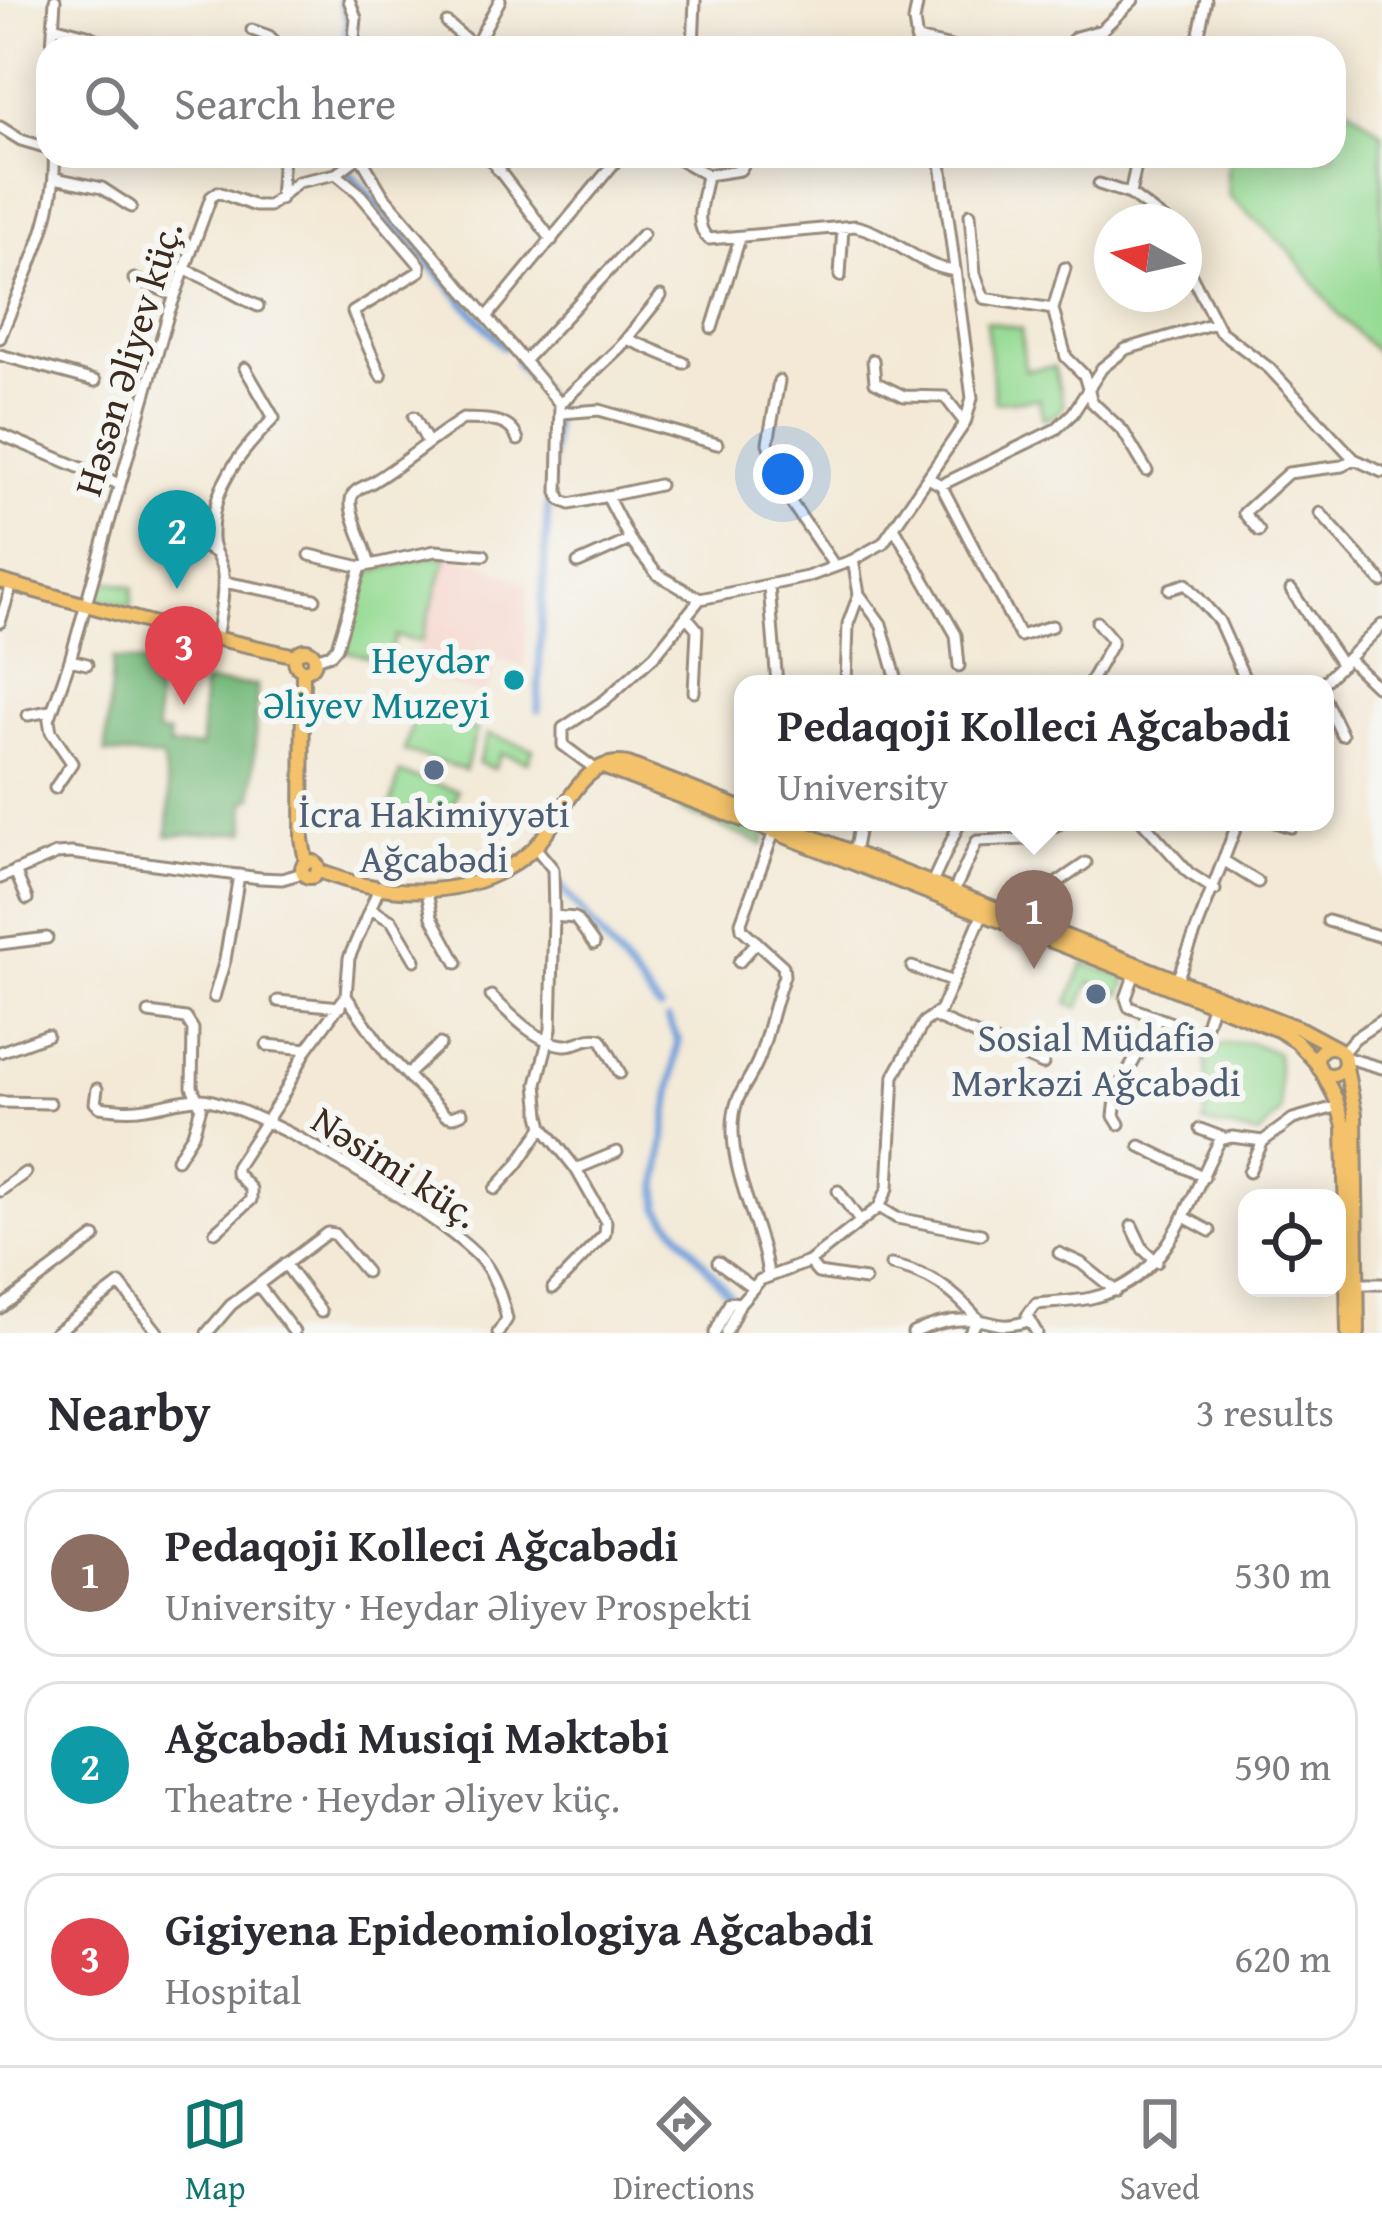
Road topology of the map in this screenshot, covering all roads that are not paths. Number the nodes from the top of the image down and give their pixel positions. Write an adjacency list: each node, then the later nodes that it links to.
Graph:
1 (55, 0): 9 (street)
2 (349, 0): 14 (street)
3 (500, 0): 16 (street)
4 (695, 0): 17 (street)
5 (918, 0): 18 (street)
6 (1133, 0): 19 (street)
7 (1206, 0): 20 (street)
8 (447, 23): 15 (street)
9 (53, 26): 11 (street); 12 (street)
10 (252, 30): 13 (street)
11 (53, 36)
12 (80, 36)
13 (269, 36)
14 (354, 36)
15 (462, 36)
16 (480, 36)
17 (694, 36)
18 (916, 36)
19 (1080, 36)
20 (1198, 36)
21 (0, 128): 22 (street)
22 (36, 144)
23 (55, 168): 35 (street)
24 (283, 168): 38 (street)
25 (343, 168): 33 (street, Həsən Əliyev küç.)
26 (363, 168): 56 (street)
27 (610, 168): 45 (street)
28 (695, 168): 34 (street)
29 (741, 168): 34 (street)
30 (942, 168): 48 (street)
31 (1135, 168): 37 (street)
32 (497, 170): 45 (street)
33 (336, 174): 38 (street, Həsən Əliyev küç.); 68 (street)
34 (707, 175): 44 (street)
35 (55, 178): 40 (street); 59 (street)
36 (1099, 184): 37 (street)
37 (1130, 194): 39 (street)
38 (280, 199): 47 (street, Həsən Əliyev küç.)
39 (1143, 204)
40 (130, 207)
41 (970, 214): 55 (street)
42 (843, 227): 44 (street); 48 (street); 49 (street)
43 (643, 234): 64 (street)
44 (740, 238): 58 (street)
45 (552, 240): 56 (street)
46 (1065, 268): 55 (street)
47 (184, 269): 51 (street, Həsən Əliyev küç.); 54 (street)
48 (956, 271): 74 (street)
49 (840, 276)
50 (134, 279): 51 (street)
51 (175, 295): 85 (street, Həsən Əliyev küç.)
52 (661, 296): 60 (street)
53 (1202, 297): 57 (street)
54 (258, 306)
55 (1053, 309): 71 (street)
56 (487, 317): 61 (street)
57 (1215, 323): 71 (street); 81 (street)
58 (712, 328)
59 (0, 338)
60 (627, 339): 66 (street); 72 (street)
61 (513, 345): 62 (street); 64 (street)
62 (503, 352)
63 (0, 355): 69 (street)
64 (525, 360): 72 (street)
65 (873, 360): 74 (street)
66 (684, 363)
67 (245, 368): 93 (street)
68 (381, 376)
69 (95, 381)
70 (779, 381): 99 (street)
71 (1088, 390): 78 (street); 82 (street)
72 (561, 408): 80 (street); 87 (street)
73 (414, 417): 79 (street)
74 (965, 423): 84 (street)
75 (1021, 425): 78 (street)
76 (0, 434): 85 (street)
77 (518, 440): 79 (street)
78 (1023, 442): 84 (street)
79 (428, 443): 98 (street)
80 (718, 443)
81 (1354, 459): 83 (street); 90 (street)
82 (1147, 471)
83 (1382, 472)
84 (936, 482): 89 (street); 114 (street)
85 (119, 484): 109 (street, Həsən Əliyev küç.)
86 (658, 485): 87 (street)
87 (607, 496): 92 (street)
88 (1320, 512): 101 (street)
89 (895, 530): 96 (street); 121 (street)
90 (1259, 531)
91 (187, 538): 93 (street)
92 (630, 540): 97 (street); 108 (street)
93 (214, 552): 100 (street)
94 (310, 555): 98 (street)
95 (484, 555): 98 (street)
96 (853, 560): 99 (street); 106 (street)
97 (578, 563)
98 (365, 565): 117 (street)
99 (834, 566): 103 (street)
100 (224, 582): 107 (street); 115 (street)
101 (1382, 582)
102 (6, 583): 109 (main road); 111 (street)
103 (769, 586): 108 (street); 123 (street)
104 (1169, 589): 127 (street)
105 (1291, 590): 119 (street)
106 (859, 594): 124 (street); 125 (street)
107 (315, 599)
108 (700, 599): 110 (street)
109 (86, 604): 115 (main road); 118 (street, Həsən Əliyev küç.)
110 (686, 616): 130 (street); 135 (street)
111 (0, 622)
112 (1097, 622): 126 (street)
113 (1382, 625): 119 (street)
114 (1052, 626)
115 (216, 639): 116 (main road)
116 (296, 656): 117 (main road); 122 (main road)
117 (315, 658): 122 (main road)
118 (70, 660): 120 (street); 131 (street, Həsən Əliyev küç.)
119 (1345, 662): 128 (street); 129 (street)
120 (87, 664)
121 (958, 666)
122 (303, 670): 151 (main road)
123 (776, 675)
124 (846, 675)
125 (895, 675)
126 (1094, 675)
127 (1243, 675)
128 (1331, 675)
129 (1376, 686)
130 (694, 692)
131 (50, 711): 132 (street); 136 (street)
132 (28, 715)
133 (1334, 719): 134 (street)
134 (1342, 735)
135 (594, 769): 137 (main road); 138 (main road); 147 (main road)
136 (55, 788)
137 (734, 805)
138 (734, 816)
139 (774, 831): 169 (street)
140 (785, 831): 163 (main road)
141 (816, 831): 148 (main road)
142 (860, 831): 148 (street)
143 (956, 831): 156 (street)
144 (1043, 831): 159 (street)
145 (1151, 831): 158 (street)
146 (1236, 831): 149 (street)
147 (536, 847): 160 (main road); 164 (street)
148 (854, 853): 156 (main road)
149 (1226, 862): 155 (street); 158 (street)
150 (1086, 863): 165 (street)
151 (304, 868): 153 (street); 157 (main road)
152 (16, 872): 153 (street); 154 (street); 161 (street)
153 (239, 875): 181 (street)
154 (0, 878)
155 (1258, 882)
156 (932, 883): 159 (main road)
157 (380, 886): 160 (main road); 162 (street, Nəsimi küç.)
158 (1215, 890): 178 (street)
159 (954, 891): 165 (main road)
160 (427, 892): 174 (street)
161 (27, 899)
162 (370, 909): 172 (street); 179 (street, Nəsimi küç.)
163 (983, 913): 176 (main road); 177 (street)
164 (554, 916): 171 (street); 190 (street)
165 (1021, 918): 178 (main road)
166 (1328, 921): 168 (street)
167 (46, 938): 170 (street)
168 (1382, 938)
169 (757, 943): 173 (street); 238 (street)
170 (0, 944)
171 (594, 944)
172 (415, 960)
173 (740, 962)
174 (458, 963)
175 (913, 967): 177 (street)
176 (1135, 973): 178 (main road); 187 (street)
177 (953, 982): 186 (street)
178 (1176, 984): 183 (main road); 195 (main road)
179 (346, 996): 184 (street, Nəsimi küç.); 200 (street, Nəsimi küç.)
180 (491, 996): 190 (street)
181 (214, 997)
182 (278, 1001): 184 (street)
183 (1214, 1004): 187 (street); 197 (main road)
184 (340, 1007): 193 (street, Nəsimi küç.)
185 (149, 1013): 202 (street)
186 (935, 1017): 196 (street); 223 (street)
187 (1158, 1018): 208 (street)
188 (1382, 1020): 195 (street)
189 (47, 1035): 194 (street)
190 (549, 1040): 199 (street); 209 (street)
191 (440, 1044): 200 (street)
192 (268, 1045): 193 (street)
193 (308, 1049): 207 (street, Nəsimi küç.)
194 (0, 1052)
195 (1342, 1054): 197 (main road); 197 (main road); 198 (street); 240 (main road)
196 (1043, 1064)
197 (1320, 1068): 205 (main road)
198 (1382, 1068)
199 (620, 1073)
200 (408, 1074): 206 (street, Nəsimi küç.)
201 (97, 1089): 202 (street, Nəsimi küç.)
202 (199, 1098): 207 (street, Nəsimi küç.); 215 (street)
203 (0, 1102): 204 (street)
204 (50, 1103)
205 (1339, 1106): 212 (street); 240 (main road)
206 (462, 1113)
207 (268, 1120): 228 (street, Nəsimi küç.); 249 (street, Nəsimi küç.)
208 (1119, 1124)
209 (543, 1127): 216 (street); 220 (street)
210 (1200, 1129): 211 (street)
211 (1223, 1138): 212 (street); 219 (street)
212 (1263, 1142): 217 (street)
213 (1140, 1146): 219 (street)
214 (617, 1152): 216 (street)
215 (177, 1159)
216 (576, 1169): 244 (street)
217 (1249, 1172)
218 (25, 1173): 221 (street)
219 (1204, 1177): 224 (street)
220 (495, 1189)
221 (0, 1191)
222 (838, 1191): 225 (street)
223 (879, 1207): 225 (street); 229 (street)
224 (1184, 1217): 227 (street); 234 (street)
225 (860, 1221): 233 (street)
226 (1132, 1226): 234 (street)
227 (1210, 1231)
228 (214, 1232)
229 (981, 1234)
230 (95, 1237): 247 (street)
231 (1059, 1253): 245 (street)
232 (718, 1262): 243 (street)
233 (809, 1262): 238 (street); 239 (street)
234 (1156, 1262): 245 (street)
235 (284, 1264): 237 (street); 242 (street); 248 (street)
236 (891, 1265): 250 (street)
237 (366, 1271)
238 (768, 1275): 243 (street)
239 (865, 1280)
240 (1347, 1284): 241 (street); 263 (main road); 264 (main road)
241 (1382, 1284)
242 (258, 1285): 252 (street); 255 (street)
243 (752, 1287): 246 (street)
244 (553, 1288)
245 (1116, 1291): 251 (street)
246 (740, 1303): 258 (street); 259 (street)
247 (0, 1308)
248 (320, 1312)
249 (507, 1319): 256 (street); 257 (street, Nəsimi küç.)
250 (978, 1319): 251 (street); 260 (street); 261 (street)
251 (1028, 1321): 262 (street)
252 (294, 1332)
253 (55, 1333): 254 (street)
254 (158, 1333)
255 (207, 1333)
256 (498, 1333)
257 (517, 1333)
258 (715, 1333)
259 (726, 1333)
260 (914, 1333)
261 (970, 1333)
262 (1037, 1333)
263 (1346, 1333)
264 (1358, 1333)

